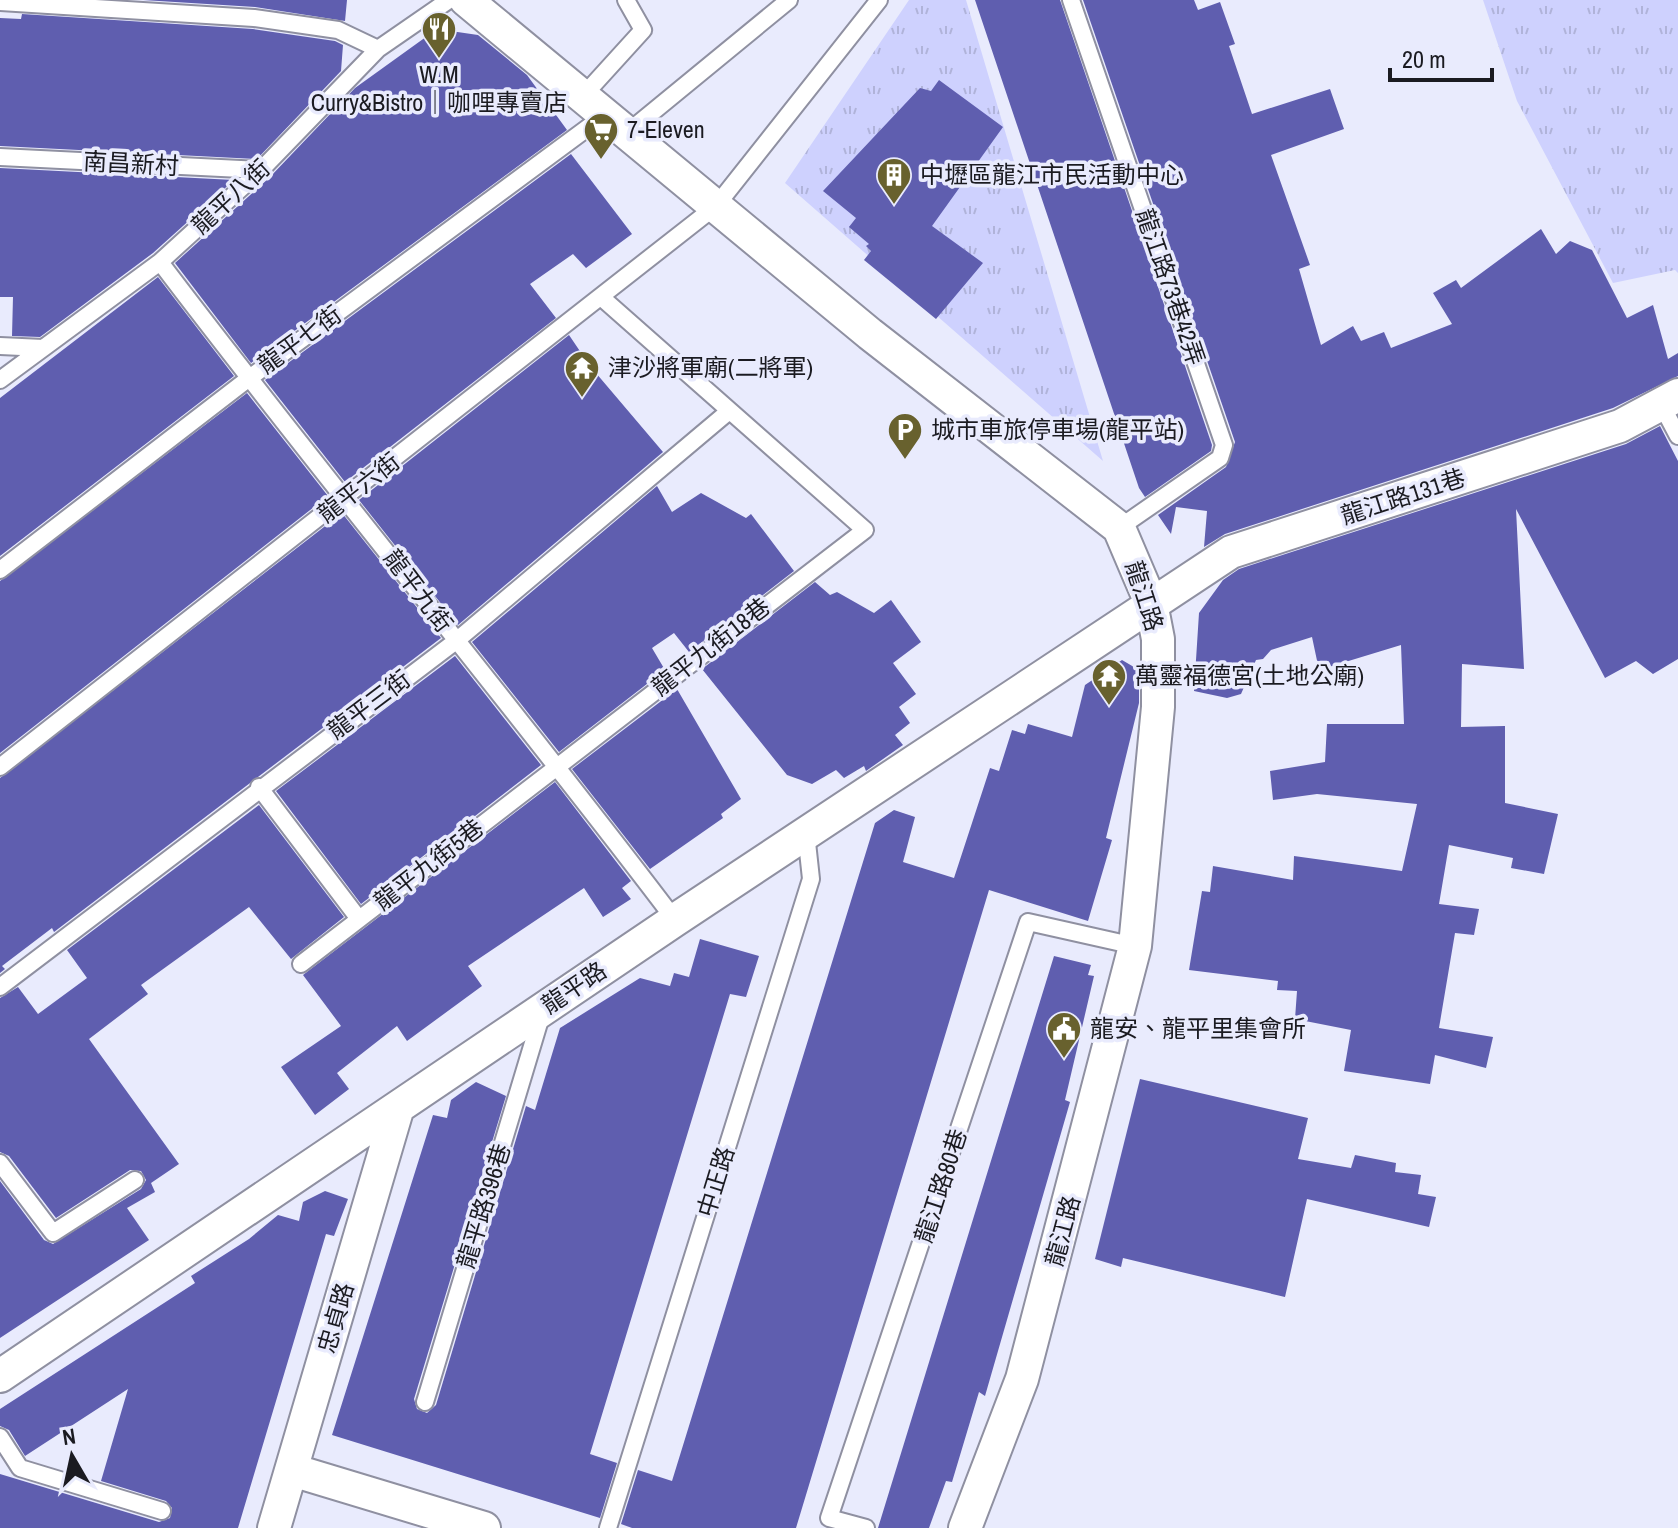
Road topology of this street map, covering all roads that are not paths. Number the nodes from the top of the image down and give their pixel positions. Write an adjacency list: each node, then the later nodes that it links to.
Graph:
1 (449, 0): 8 (lane, 龍平八街)
2 (466, 0): 9 (street, 龍江路)
3 (626, 0): 9 (lane)
4 (789, 0): 9 (lane)
5 (879, 0): 12 (lane, 龍平六街)
6 (1071, 0): 23 (lane, 龍江路73巷42弄)
7 (0, 2): 8 (lane)
8 (378, 49): 11 (lane, 龍平八街)
9 (605, 115): 12 (street, 龍江路); 17 (lane, 龍平七街)
10 (0, 157): 11 (lane, 南昌新村)
11 (261, 170): 13 (lane, 龍平八街)
12 (716, 206): 14 (lane, 龍平六街); 23 (street, 龍江路)
13 (160, 262): 16 (lane, 龍平八街); 17 (lane, 龍平九街)
14 (601, 297): 20 (lane); 22 (lane, 龍平六街)
15 (0, 346): 16 (lane)
16 (43, 348): 18 (lane, 龍平八街)
17 (248, 379): 22 (lane, 龍平九街); 24 (lane, 龍平七街)
18 (0, 380)
19 (1670, 400): 21 (lane); 25 (street, 龍江路131巷)
20 (728, 412): 26 (lane, 龍平三街); 27 (lane, 龍平九街18巷)
21 (1678, 436)
22 (347, 499): 26 (lane, 龍平九街); 28 (lane, 龍平六街)
23 (1119, 528): 25 (street, 龍江路)
24 (0, 570)
25 (1151, 603): 30 (street, 龍平路); 33 (street, 龍江路)
26 (456, 641): 27 (lane, 龍平九街); 29 (lane, 龍平三街)
27 (558, 765): 31 (lane, 龍平九街5巷); 32 (lane, 龍平九街)
28 (0, 767)
29 (259, 787): 31 (lane); 35 (lane, 龍平三街)
30 (806, 833): 32 (street, 龍平路); 47 (lane, 中正路)
31 (359, 919): 34 (lane, 龍平九街5巷)
32 (675, 920): 36 (street, 龍平路)
33 (1135, 946): 48 (lane, 龍江路80巷); 49 (street, 龍江路)
34 (301, 964)
35 (0, 987)
36 (543, 1009): 37 (street, 龍平路); 41 (lane, 龍平路396巷)
37 (398, 1107): 40 (street, 龍平路); 43 (street, 忠貞路)
38 (0, 1163): 39 (lane)
39 (135, 1180)
40 (0, 1376)
41 (425, 1402)
42 (0, 1437): 44 (lane)
43 (292, 1470): 45 (street, 忠貞路); 46 (street)
44 (162, 1511)
45 (274, 1528)
46 (484, 1528)
47 (608, 1528)
48 (866, 1528)
49 (965, 1528)

